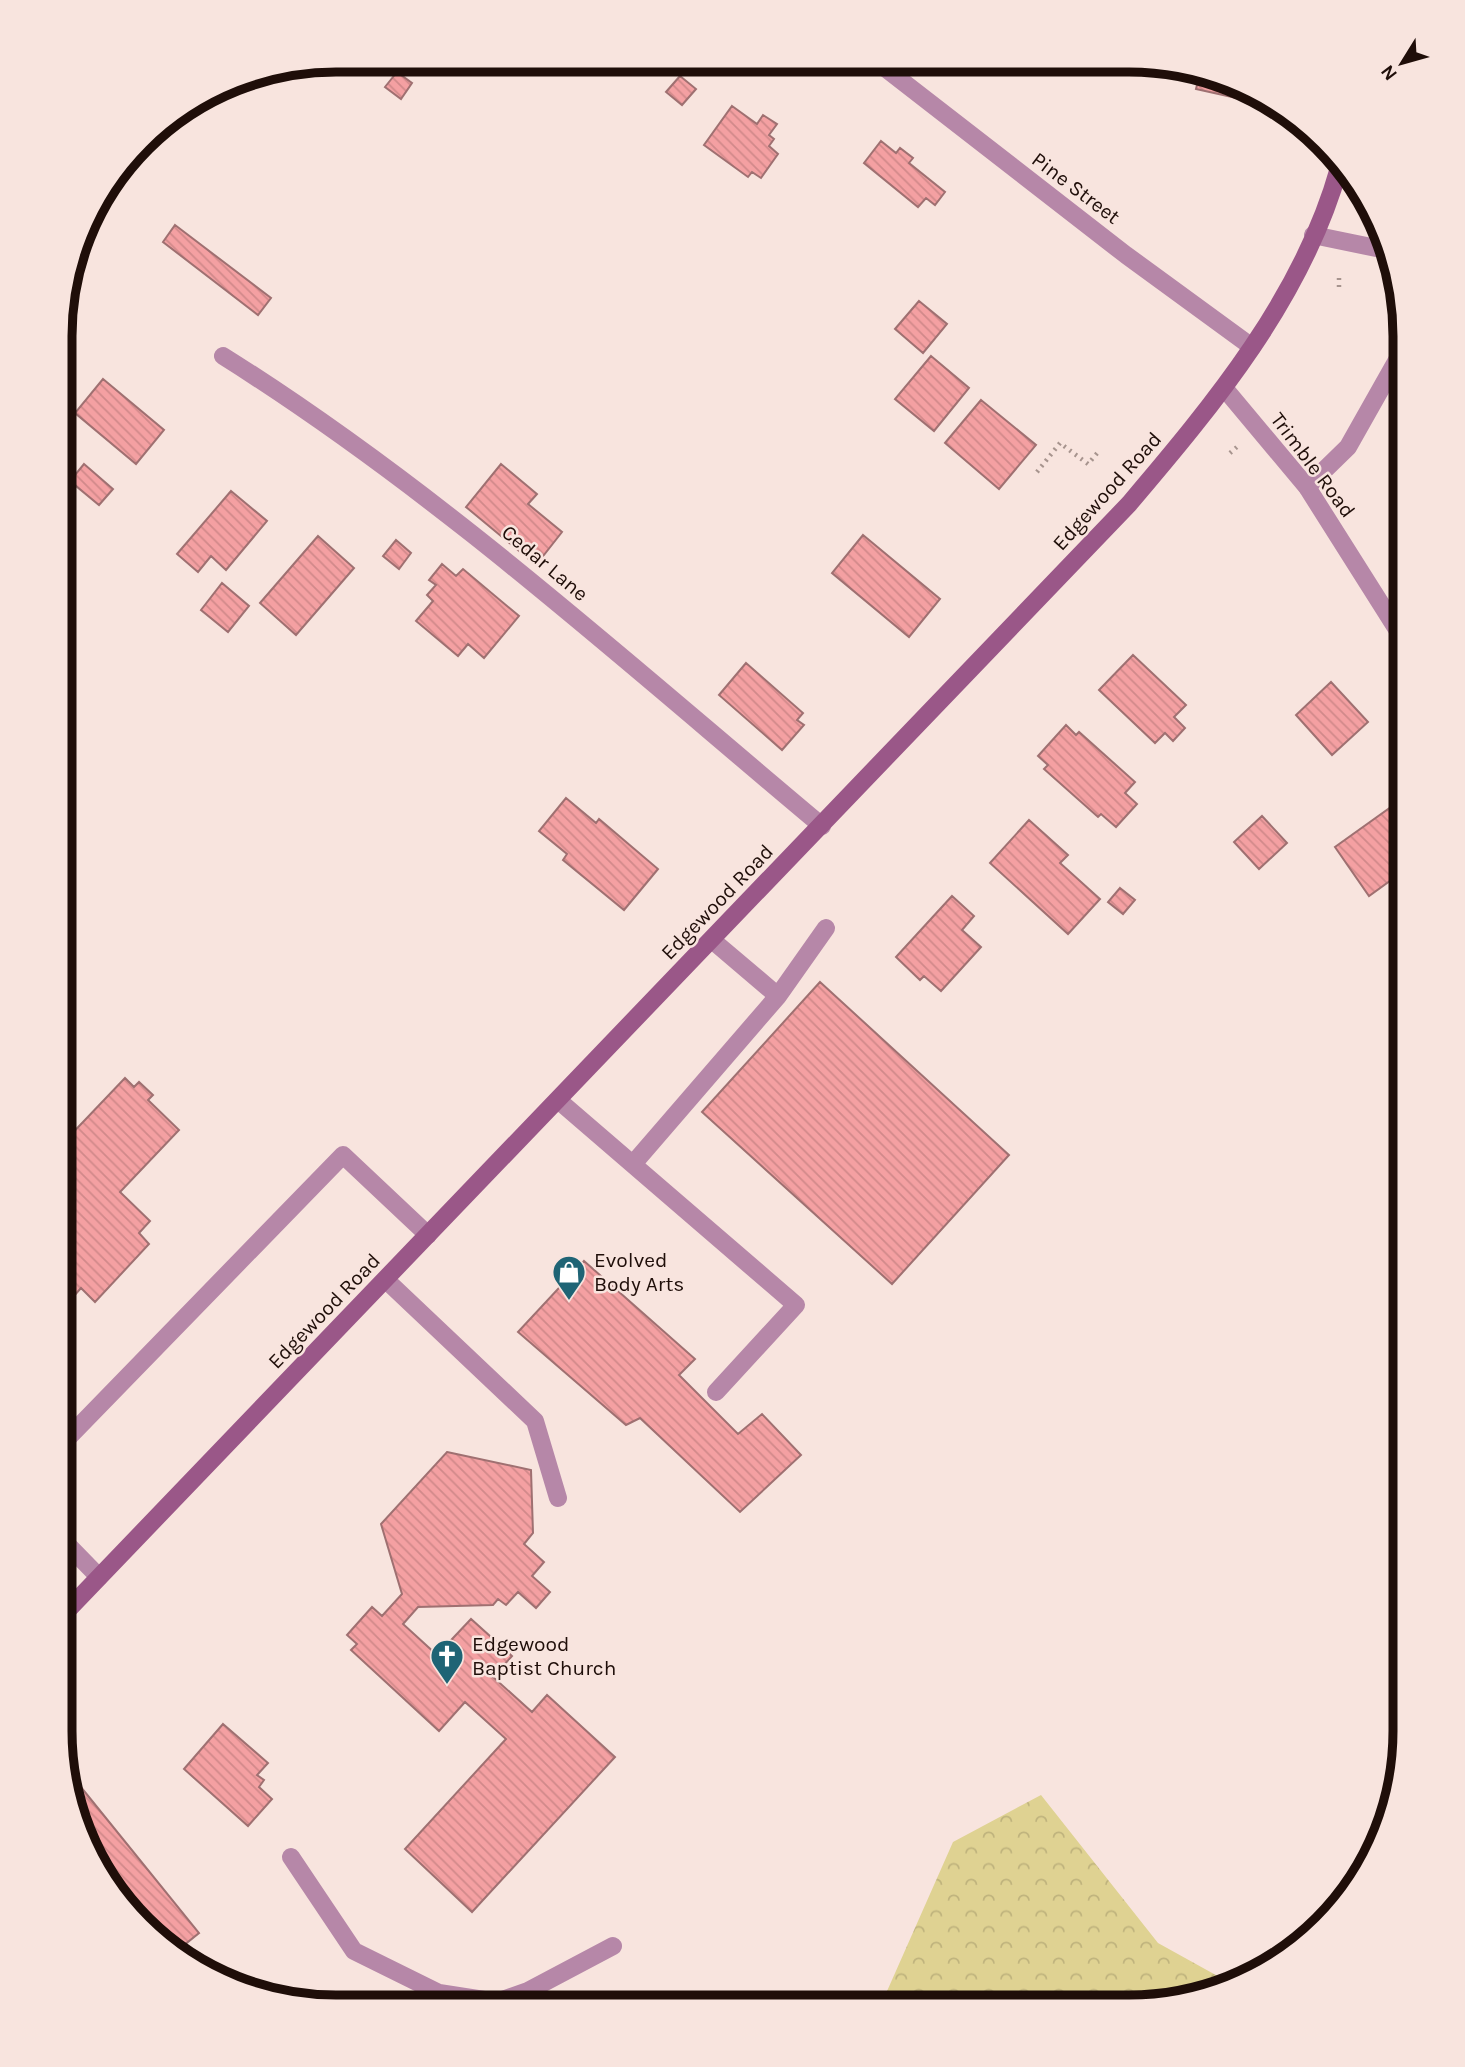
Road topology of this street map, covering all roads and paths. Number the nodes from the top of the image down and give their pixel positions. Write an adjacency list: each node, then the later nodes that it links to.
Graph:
1 (890, 72): 7 (street, Pine Street)
2 (1337, 173): 3 (main road, Edgewood Road)
3 (1313, 235): 4 (street); 7 (main road, Edgewood Road)
4 (1378, 248)
5 (1339, 278): 6 (path)
6 (1339, 287)
7 (1252, 347): 10 (main road, Edgewood Road)
8 (223, 356): 17 (street, Cedar Lane)
9 (1393, 367): 15 (street)
10 (1225, 388): 15 (street, Trimble Road); 17 (main road, Edgewood Road)
11 (1239, 446): 13 (path)
12 (1099, 451): 14 (path)
13 (1230, 453)
14 (1037, 472)
15 (1307, 487): 16 (street, Trimble Road)
16 (1393, 619)
17 (822, 826): 19 (main road, Edgewood Road)
18 (826, 928): 20 (street)
19 (712, 940): 20 (street); 21 (main road, Edgewood Road)
20 (778, 996): 22 (street)
21 (558, 1100): 22 (street); 23 (main road, Edgewood Road)
22 (633, 1164): 25 (street)
23 (428, 1235): 24 (main road, Edgewood Road); 26 (street)
24 (386, 1280): 27 (street); 29 (main road, Edgewood Road)
25 (716, 1392)
26 (72, 1434)
27 (558, 1498)
28 (72, 1550): 29 (street)
29 (99, 1577): 30 (main road, Edgewood Road)
30 (72, 1605)
31 (291, 1857): 33 (street)
32 (612, 1946): 34 (street)
33 (451, 1995)
34 (518, 1995)

